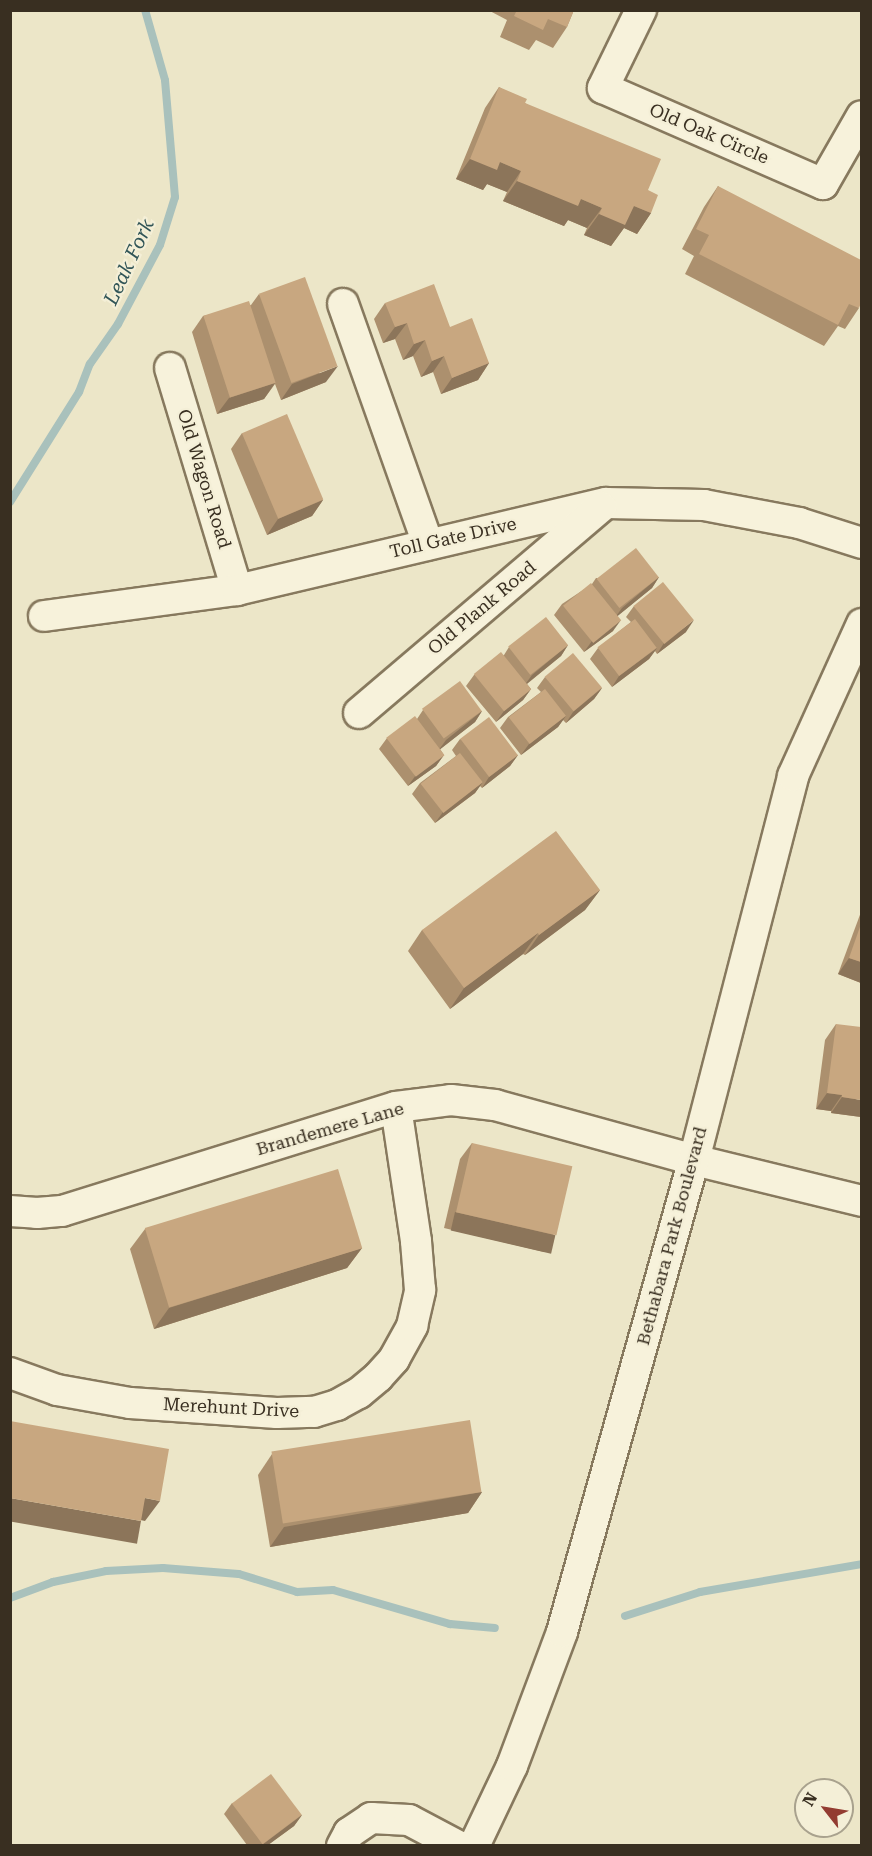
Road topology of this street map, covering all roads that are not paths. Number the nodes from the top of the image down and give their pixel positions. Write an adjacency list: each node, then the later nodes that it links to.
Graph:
1 (641, 10): 2 (street, Old Oak Circle)
2 (861, 116)
3 (343, 304): 7 (street)
4 (170, 368): 8 (street, Old Wagon Road)
5 (606, 503): 6 (street, Toll Gate Drive); 7 (street, Toll Gate Drive); 11 (street, Old Plank Road)
6 (861, 543)
7 (428, 544): 8 (street, Toll Gate Drive)
8 (237, 590): 9 (street, Toll Gate Drive)
9 (44, 616)
10 (861, 624): 13 (street, Bethabara Park Boulevard)
11 (359, 713)
12 (396, 1107): 13 (street, Brandemere Lane); 15 (street, Brandemere Lane); 16 (street, Merehunt Drive)
13 (694, 1160): 14 (street, Brandemere Lane); 19 (street, Bethabara Park Boulevard)
14 (861, 1201)
15 (10, 1211)
16 (10, 1373)
17 (342, 1845): 18 (street)
18 (458, 1845)
19 (474, 1845)

